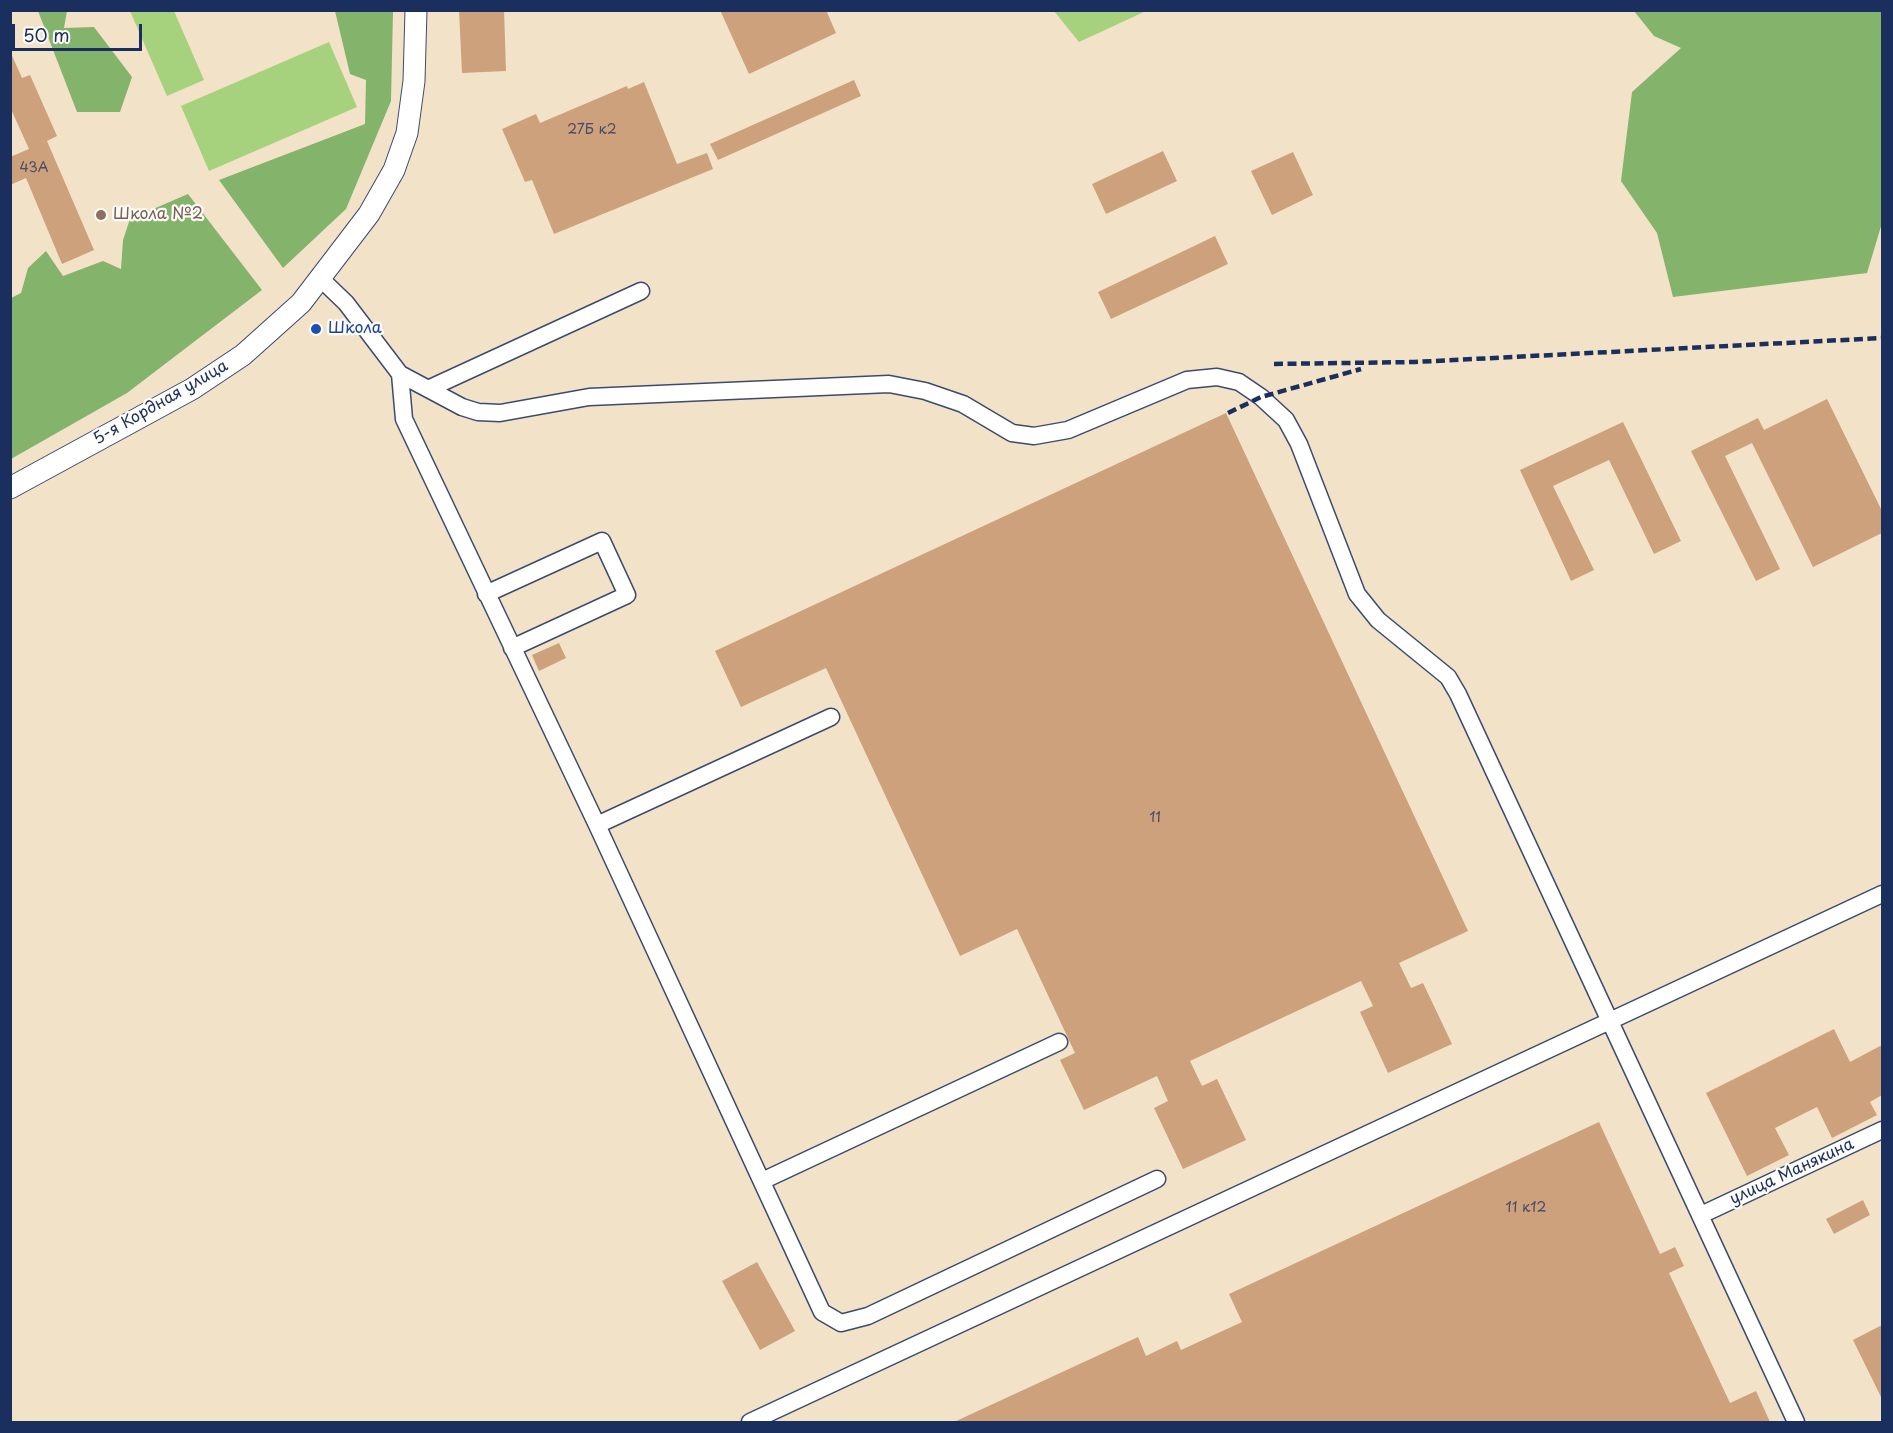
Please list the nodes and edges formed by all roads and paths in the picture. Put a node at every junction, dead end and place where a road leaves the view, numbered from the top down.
1 (416, 10) edge
2 (321, 279) junction
3 (641, 291) dead end
4 (400, 374) junction
5 (428, 389) junction
6 (10, 488) edge
7 (486, 594) junction
8 (512, 648) junction
9 (831, 717) dead end
10 (597, 825) junction
11 (1882, 894) edge
12 (1611, 1021) junction
13 (1059, 1042) dead end
14 (1882, 1130) edge
15 (1157, 1179) dead end
16 (762, 1181) junction
17 (1701, 1215) junction
18 (750, 1422) edge
19 (1796, 1422) edge

1 - 2 main road, 5-я Кордная улица
2 - 4 lane
2 - 6 main road, 5-я Кордная улица
3 - 5 lane
4 - 5 lane
4 - 7 lane
5 - 12 lane
7 - 8 lane
7 - 8 lane
8 - 10 lane
9 - 10 lane
10 - 16 lane
11 - 12 lane
12 - 17 lane
12 - 18 lane
13 - 16 lane
14 - 17 lane, улица Манякина
15 - 16 lane
17 - 19 lane

